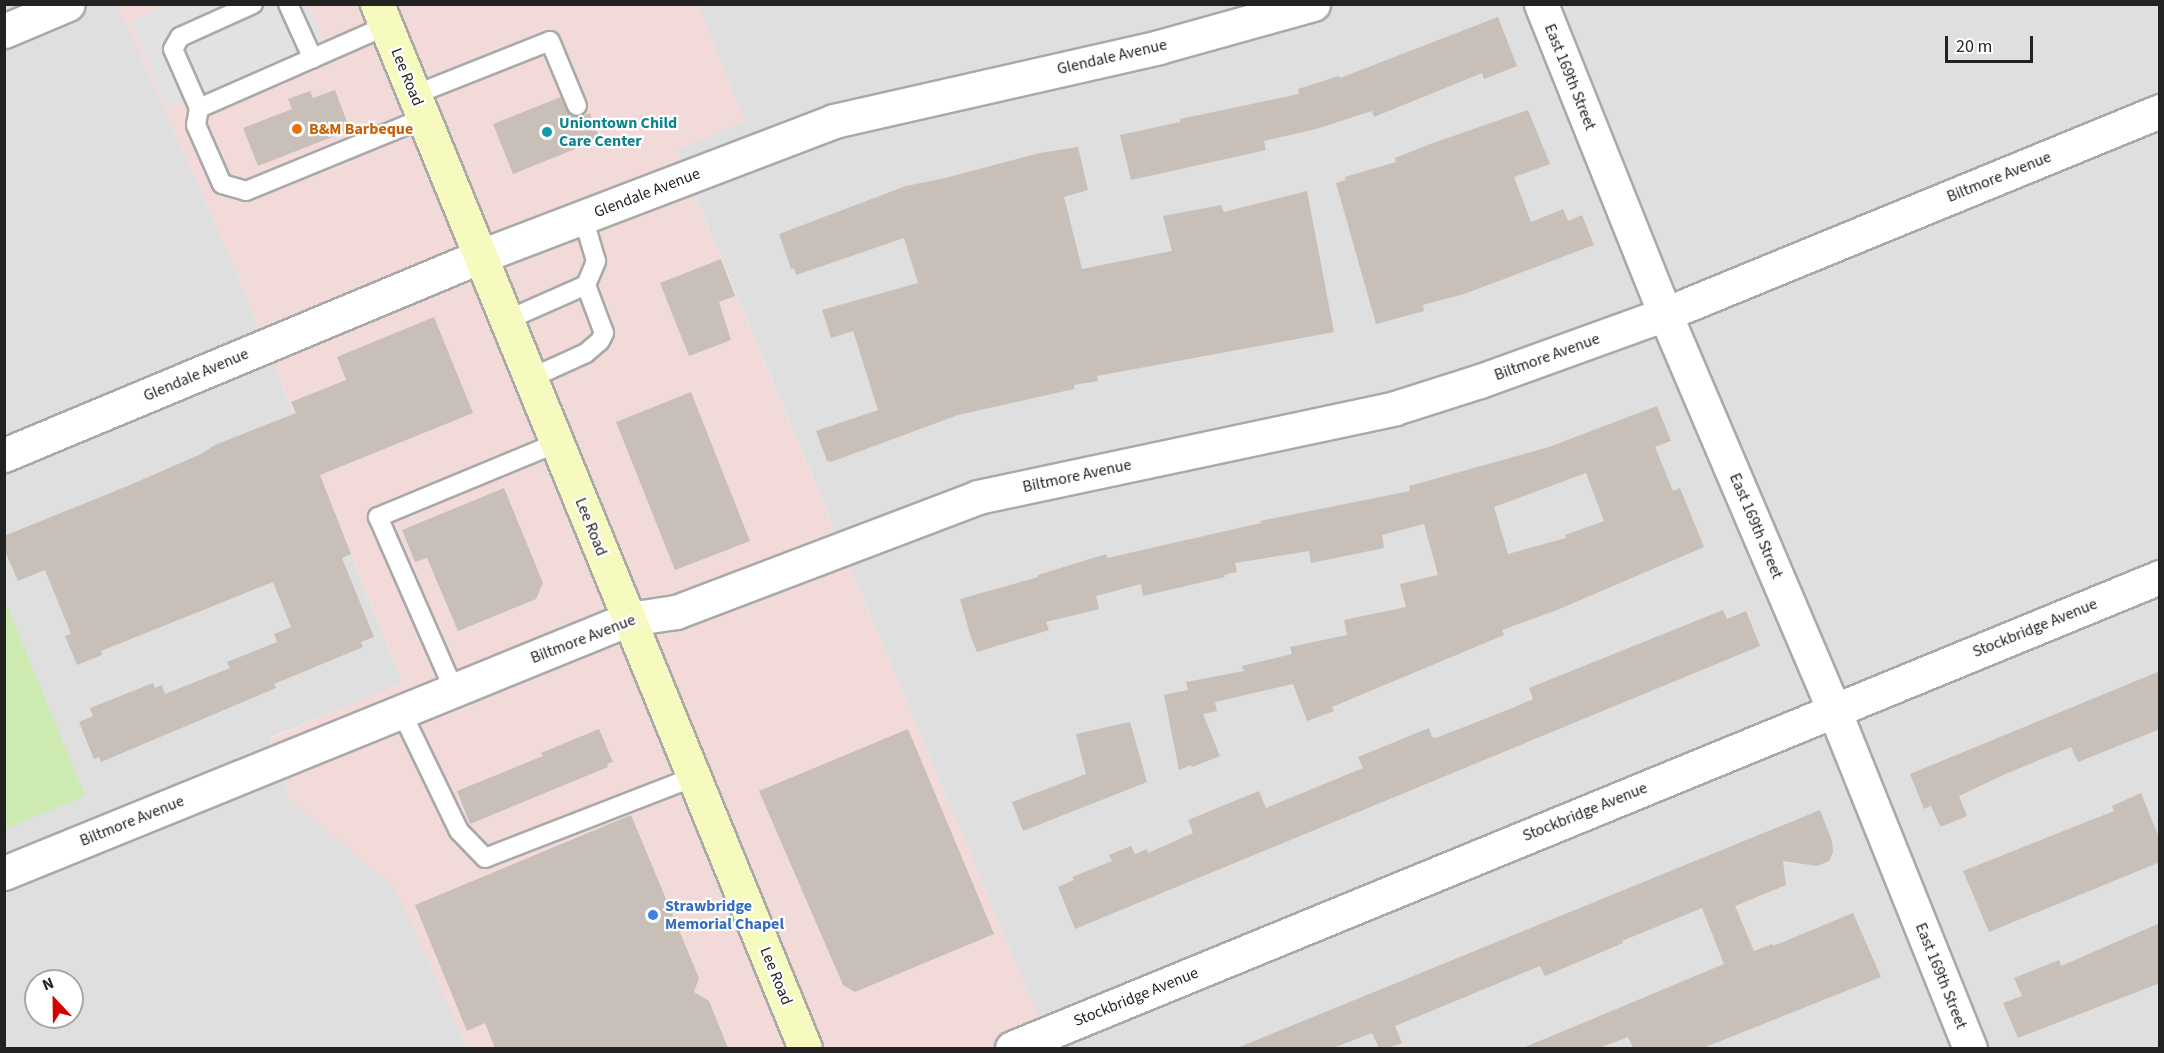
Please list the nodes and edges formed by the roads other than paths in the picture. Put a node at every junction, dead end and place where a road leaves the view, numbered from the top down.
1 (68, 4) edge
2 (253, 4) edge
3 (288, 4) edge
4 (1313, 4) edge
5 (1541, 4) edge
6 (382, 15) edge
7 (4, 31) edge
8 (313, 59) junction
9 (577, 106) dead end
10 (419, 107) junction
11 (199, 108) junction
12 (2160, 111) edge
13 (583, 217) junction
14 (481, 256) junction
15 (586, 285) junction
16 (1665, 314) junction
17 (507, 320) junction
18 (531, 378) junction
19 (557, 443) junction
20 (4, 455) edge
21 (2160, 577) edge
22 (629, 619) junction
23 (454, 690) junction
24 (1834, 710) junction
25 (401, 711) junction
26 (694, 777) junction
27 (4, 873) edge
28 (806, 1048) edge
29 (1012, 1048) edge
30 (1970, 1048) edge

1 - 7 street
2 - 11 lane
3 - 8 lane
4 - 13 street, Glendale Avenue
5 - 16 street, East 169th Street
6 - 8 lane
6 - 10 main road, Lee Road
8 - 11 lane
9 - 10 lane
10 - 11 lane
10 - 14 main road, Lee Road
12 - 16 street, Biltmore Avenue
13 - 14 street, Glendale Avenue
13 - 15 lane
14 - 17 main road, Lee Road
14 - 20 street, Glendale Avenue
15 - 17 lane
15 - 18 lane
16 - 22 street, Biltmore Avenue
16 - 24 street, East 169th Street
17 - 18 main road, Lee Road
18 - 19 main road, Lee Road
19 - 22 main road, Lee Road
19 - 23 lane
21 - 24 street, Stockbridge Avenue
22 - 23 street, Biltmore Avenue
22 - 26 main road, Lee Road
23 - 25 street, Biltmore Avenue
24 - 29 street, Stockbridge Avenue
24 - 30 street, East 169th Street
25 - 26 lane
25 - 27 street, Biltmore Avenue
26 - 28 main road, Lee Road

